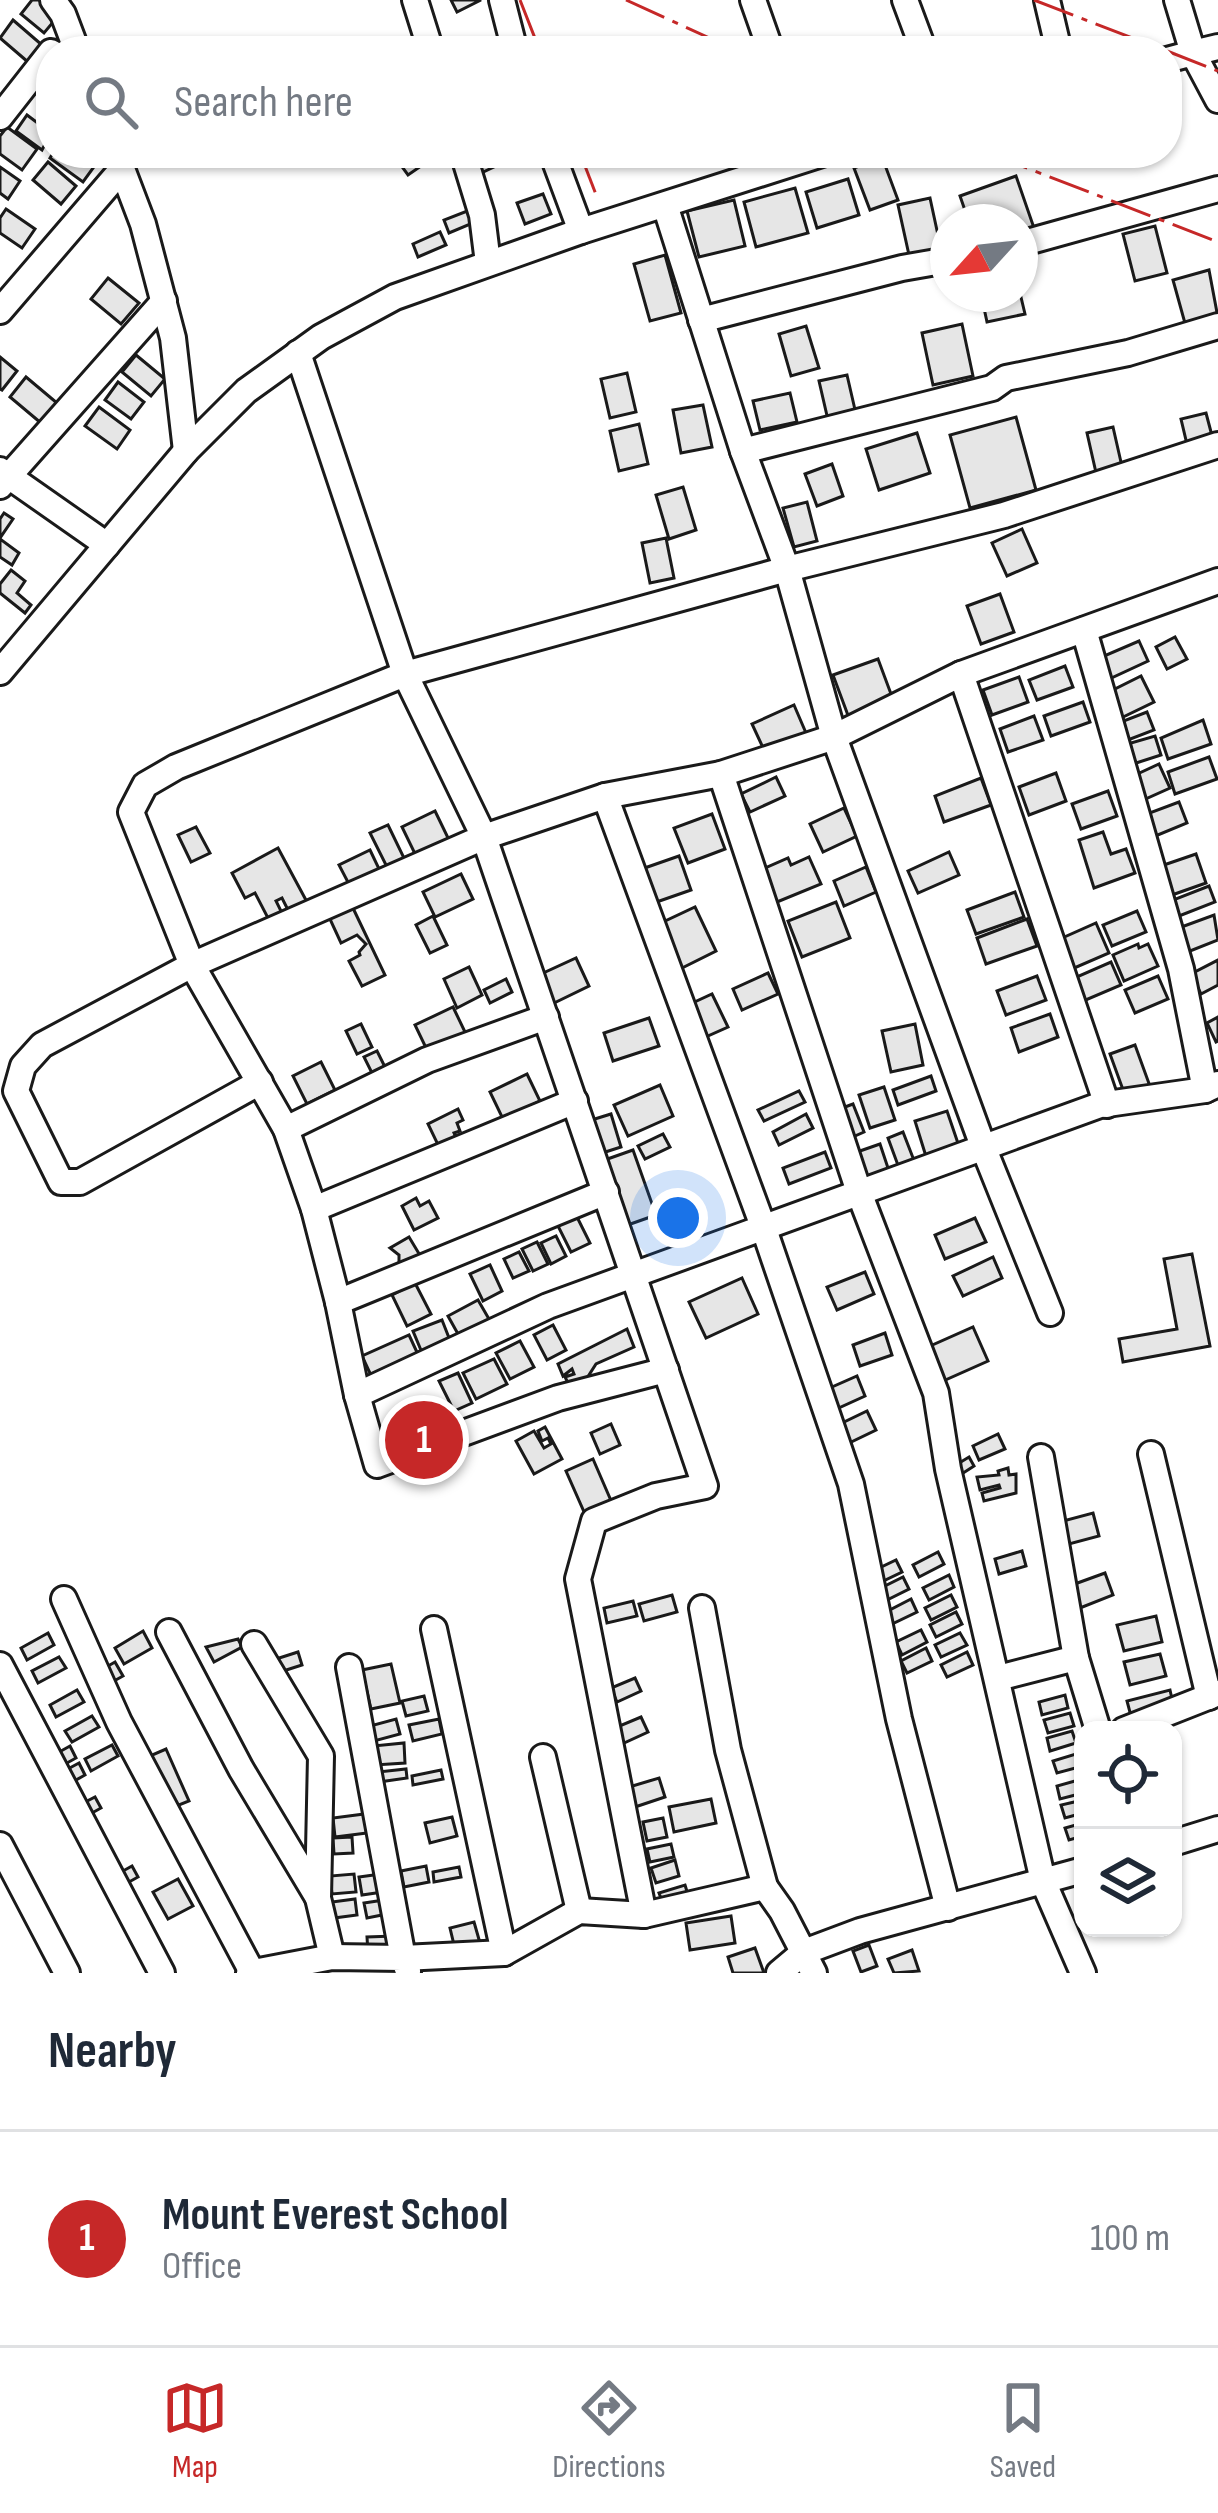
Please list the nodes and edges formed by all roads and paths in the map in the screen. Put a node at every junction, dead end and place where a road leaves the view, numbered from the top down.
1 (53, 0) edge
2 (415, 0) edge
3 (502, 0) edge
4 (753, 0) edge
5 (905, 0) edge
6 (1047, 0) edge
7 (1181, 2) edge
8 (71, 36) edge
9 (426, 36) edge
10 (511, 36) edge
11 (766, 36) edge
12 (918, 36) edge
13 (1055, 36) edge
14 (1206, 50) edge
15 (36, 70) edge
16 (1218, 100) edge
17 (0, 117) edge
18 (113, 168) edge
19 (122, 168) edge
20 (468, 168) edge
21 (558, 168) edge
22 (775, 168) edge
23 (1218, 189) edge
24 (664, 205) junction
25 (581, 231) junction
26 (1038, 239) edge
27 (488, 263) junction
28 (930, 263) edge
29 (164, 301) junction
30 (0, 311) edge
31 (701, 320) junction
32 (1218, 326) edge
33 (298, 353) junction
34 (1218, 445) edge
35 (186, 451) junction
36 (743, 451) junction
37 (2, 480) edge
38 (103, 550) junction
39 (788, 569) junction
40 (1218, 581) edge
41 (1084, 630) junction
42 (0, 672) edge
43 (405, 674) junction
44 (962, 674) junction
45 (834, 736) junction
46 (721, 774) junction
47 (605, 796) junction
48 (484, 837) junction
49 (192, 965) junction
50 (546, 1017) junction
51 (260, 1082) junction
52 (1212, 1087) edge
53 (574, 1101) junction
54 (1108, 1105) junction
55 (286, 1130) junction
56 (984, 1149) junction
57 (606, 1192) junction
58 (860, 1195) junction
59 (314, 1209) junction
60 (764, 1229) junction
61 (635, 1275) junction
62 (338, 1303) junction
63 (1050, 1313) dead end
64 (665, 1370) junction
65 (357, 1395) junction
66 (1150, 1454) dead end
67 (1041, 1457) dead end
68 (64, 1599) dead end
69 (702, 1608) dead end
70 (434, 1628) dead end
71 (170, 1633) dead end
72 (254, 1644) dead end
73 (1076, 1658) junction
74 (0, 1666) edge
75 (349, 1667) dead end
76 (998, 1678) junction
77 (1214, 1695) edge
78 (1095, 1721) edge
79 (1147, 1721) edge
80 (543, 1757) dead end
81 (1218, 1829) edge
82 (1182, 1840) edge
83 (0, 1845) edge
84 (1074, 1872) edge
85 (1043, 1881) junction
86 (765, 1887) junction
87 (318, 1898) junction
88 (948, 1908) junction
89 (579, 1911) junction
90 (644, 1916) junction
91 (504, 1953) junction
92 (332, 1957) junction
93 (809, 1962) edge
94 (406, 1965) edge
95 (67, 1973) edge
96 (162, 1973) edge
97 (250, 1973) edge
98 (779, 1973) edge
99 (1082, 1973) edge

1 - 8 street
2 - 9 street
3 - 10 street
4 - 11 street
5 - 12 street
6 - 13 street
7 - 14 street
14 - 16 street
15 - 17 street
18 - 30 street
19 - 29 street
20 - 27 street
21 - 25 street
22 - 24 street
23 - 26 street
24 - 25 street
24 - 31 street
25 - 27 street
27 - 33 street
28 - 31 street
29 - 35 street
29 - 37 street
31 - 36 street
32 - 36 street
33 - 35 street
33 - 43 street
34 - 39 street
35 - 38 street
36 - 39 street
37 - 38 street
38 - 42 street
39 - 43 street
39 - 45 street
40 - 41 street
41 - 44 street
41 - 52 street
43 - 48 street
43 - 49 street
44 - 45 street
44 - 54 street
45 - 46 street
45 - 56 street
46 - 47 street
46 - 58 street
47 - 48 street
47 - 60 street
48 - 49 street
48 - 50 street
49 - 51 street
49 - 51 street
50 - 53 street
50 - 55 street
51 - 55 street
52 - 54 street
53 - 57 street
53 - 59 street
54 - 56 street
55 - 59 street
56 - 58 street
56 - 63 street
57 - 61 street
57 - 62 street
58 - 60 street
58 - 76 street
59 - 62 street
60 - 61 street
60 - 88 street
61 - 64 street
61 - 65 street
62 - 65 street
64 - 65 street
64 - 90 street
66 - 77 street
67 - 73 street
68 - 97 street
69 - 86 street
70 - 91 street
71 - 87 street
72 - 87 street
73 - 76 street
73 - 78 street
74 - 96 street
75 - 94 street
76 - 85 street
77 - 79 street
80 - 89 street
81 - 82 street
83 - 95 street
84 - 85 street
85 - 88 street
85 - 99 street
86 - 90 street
86 - 93 street
87 - 92 street
88 - 93 street
89 - 90 street
89 - 91 street
91 - 94 street
92 - 94 street
92 - 97 street
93 - 98 street

